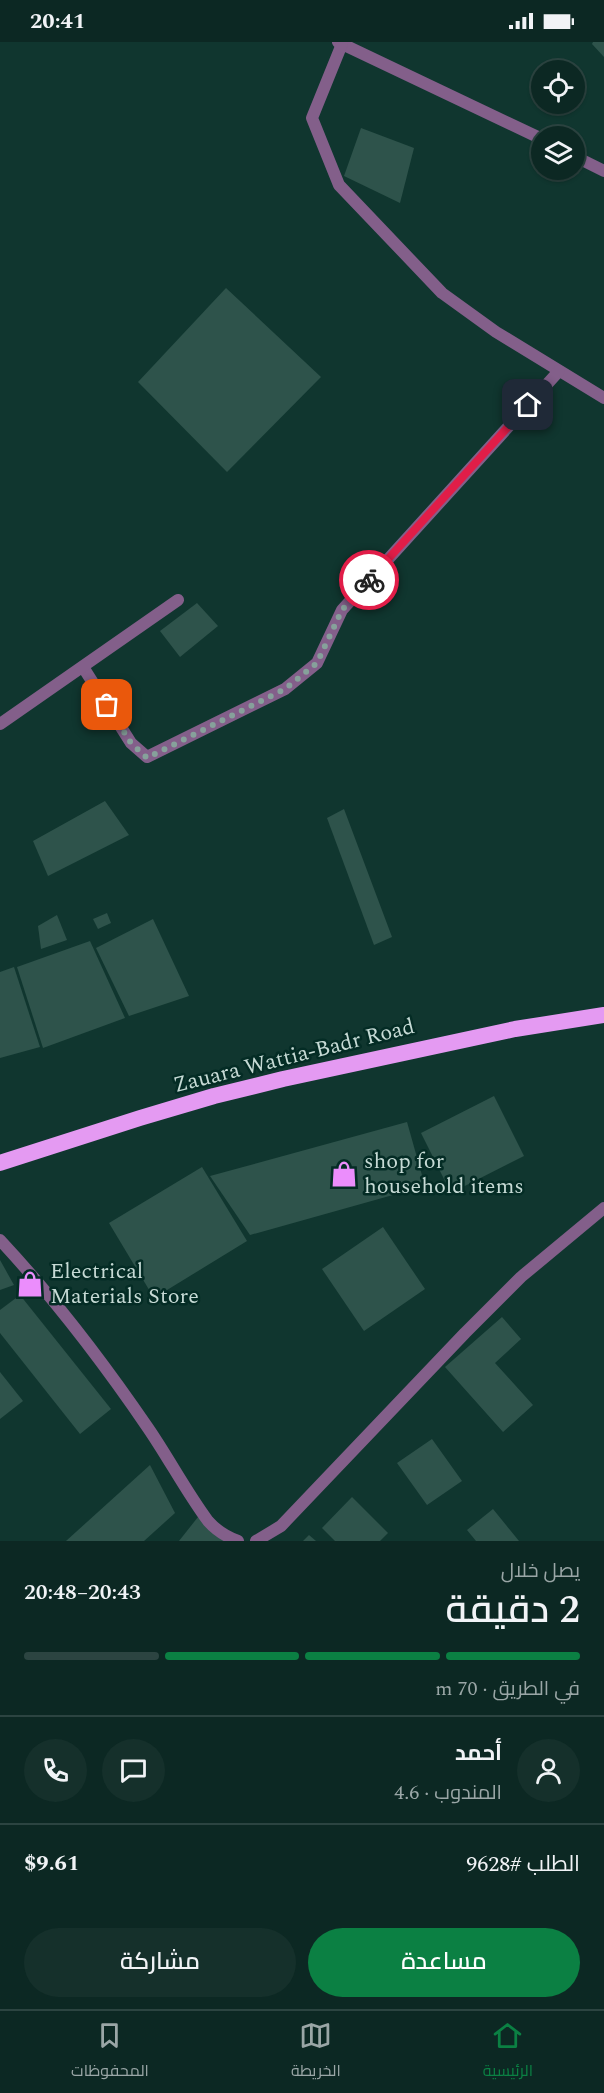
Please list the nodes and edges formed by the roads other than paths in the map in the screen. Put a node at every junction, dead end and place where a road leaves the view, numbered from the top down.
1 (340, 43) edge
2 (531, 134) edge
3 (585, 162) edge
4 (604, 171) edge
5 (559, 371) junction
6 (604, 398) edge
7 (178, 600) dead end
8 (82, 667) junction
9 (0, 724) edge
10 (604, 1015) edge
11 (0, 1163) edge
12 (604, 1208) edge
13 (0, 1240) edge
14 (238, 1541) edge
15 (256, 1541) edge

1 - 2 street
1 - 5 street
3 - 4 street
5 - 6 street
5 - 8 street
7 - 8 street
8 - 9 street
10 - 11 highway, Zauara Wattia-Badr Road
12 - 15 street
13 - 14 street

